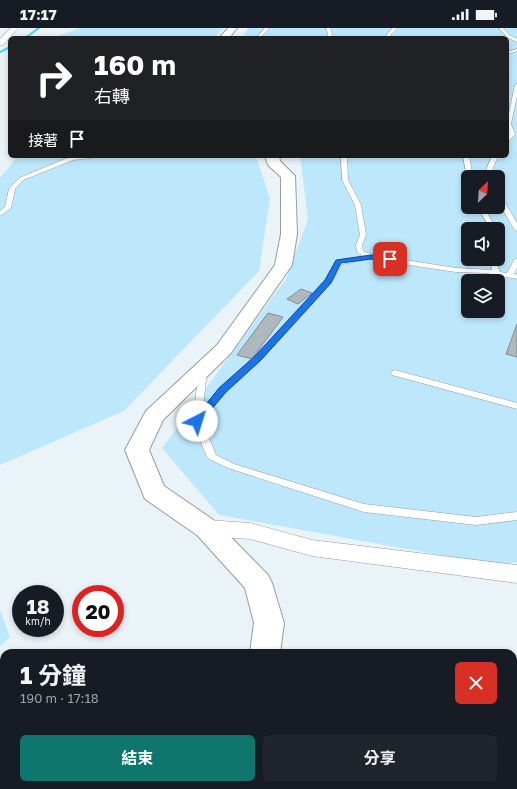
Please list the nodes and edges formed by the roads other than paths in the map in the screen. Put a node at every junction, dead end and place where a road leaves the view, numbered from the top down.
1 (15, 28) edge
2 (233, 28) edge
3 (267, 28) edge
4 (395, 28) edge
5 (501, 28) edge
6 (8, 36) edge
7 (8, 36) edge
8 (226, 36) edge
9 (260, 36) edge
10 (388, 36) edge
11 (508, 36) edge
12 (0, 43) edge
13 (517, 85) edge
14 (509, 124) edge
15 (509, 124) edge
16 (509, 138) edge
17 (72, 158) edge
18 (272, 158) edge
19 (344, 158) edge
20 (466, 158) edge
21 (494, 158) edge
22 (469, 170) edge
23 (489, 170) edge
24 (505, 208) edge
25 (0, 214) edge
26 (517, 229) edge
27 (371, 257) junction
28 (517, 260) edge
29 (494, 266) edge
30 (497, 273) junction
31 (513, 276) edge
32 (203, 369) junction
33 (395, 373) dead end
34 (517, 406) edge
35 (197, 421) junction
36 (517, 516) edge
37 (206, 528) junction
38 (517, 574) edge
39 (266, 649) edge

1 - 6 street
2 - 8 street
3 - 9 lane
4 - 10 lane
5 - 11 lane
7 - 12 street
13 - 15 lane
14 - 16 lane
17 - 25 lane
18 - 32 street
19 - 27 lane
20 - 22 lane
21 - 23 lane
24 - 26 lane
27 - 30 lane
27 - 35 lane
28 - 31 lane
29 - 30 lane
30 - 31 lane
32 - 35 lane
32 - 37 street
33 - 34 lane
35 - 36 lane
37 - 38 street
37 - 39 street

